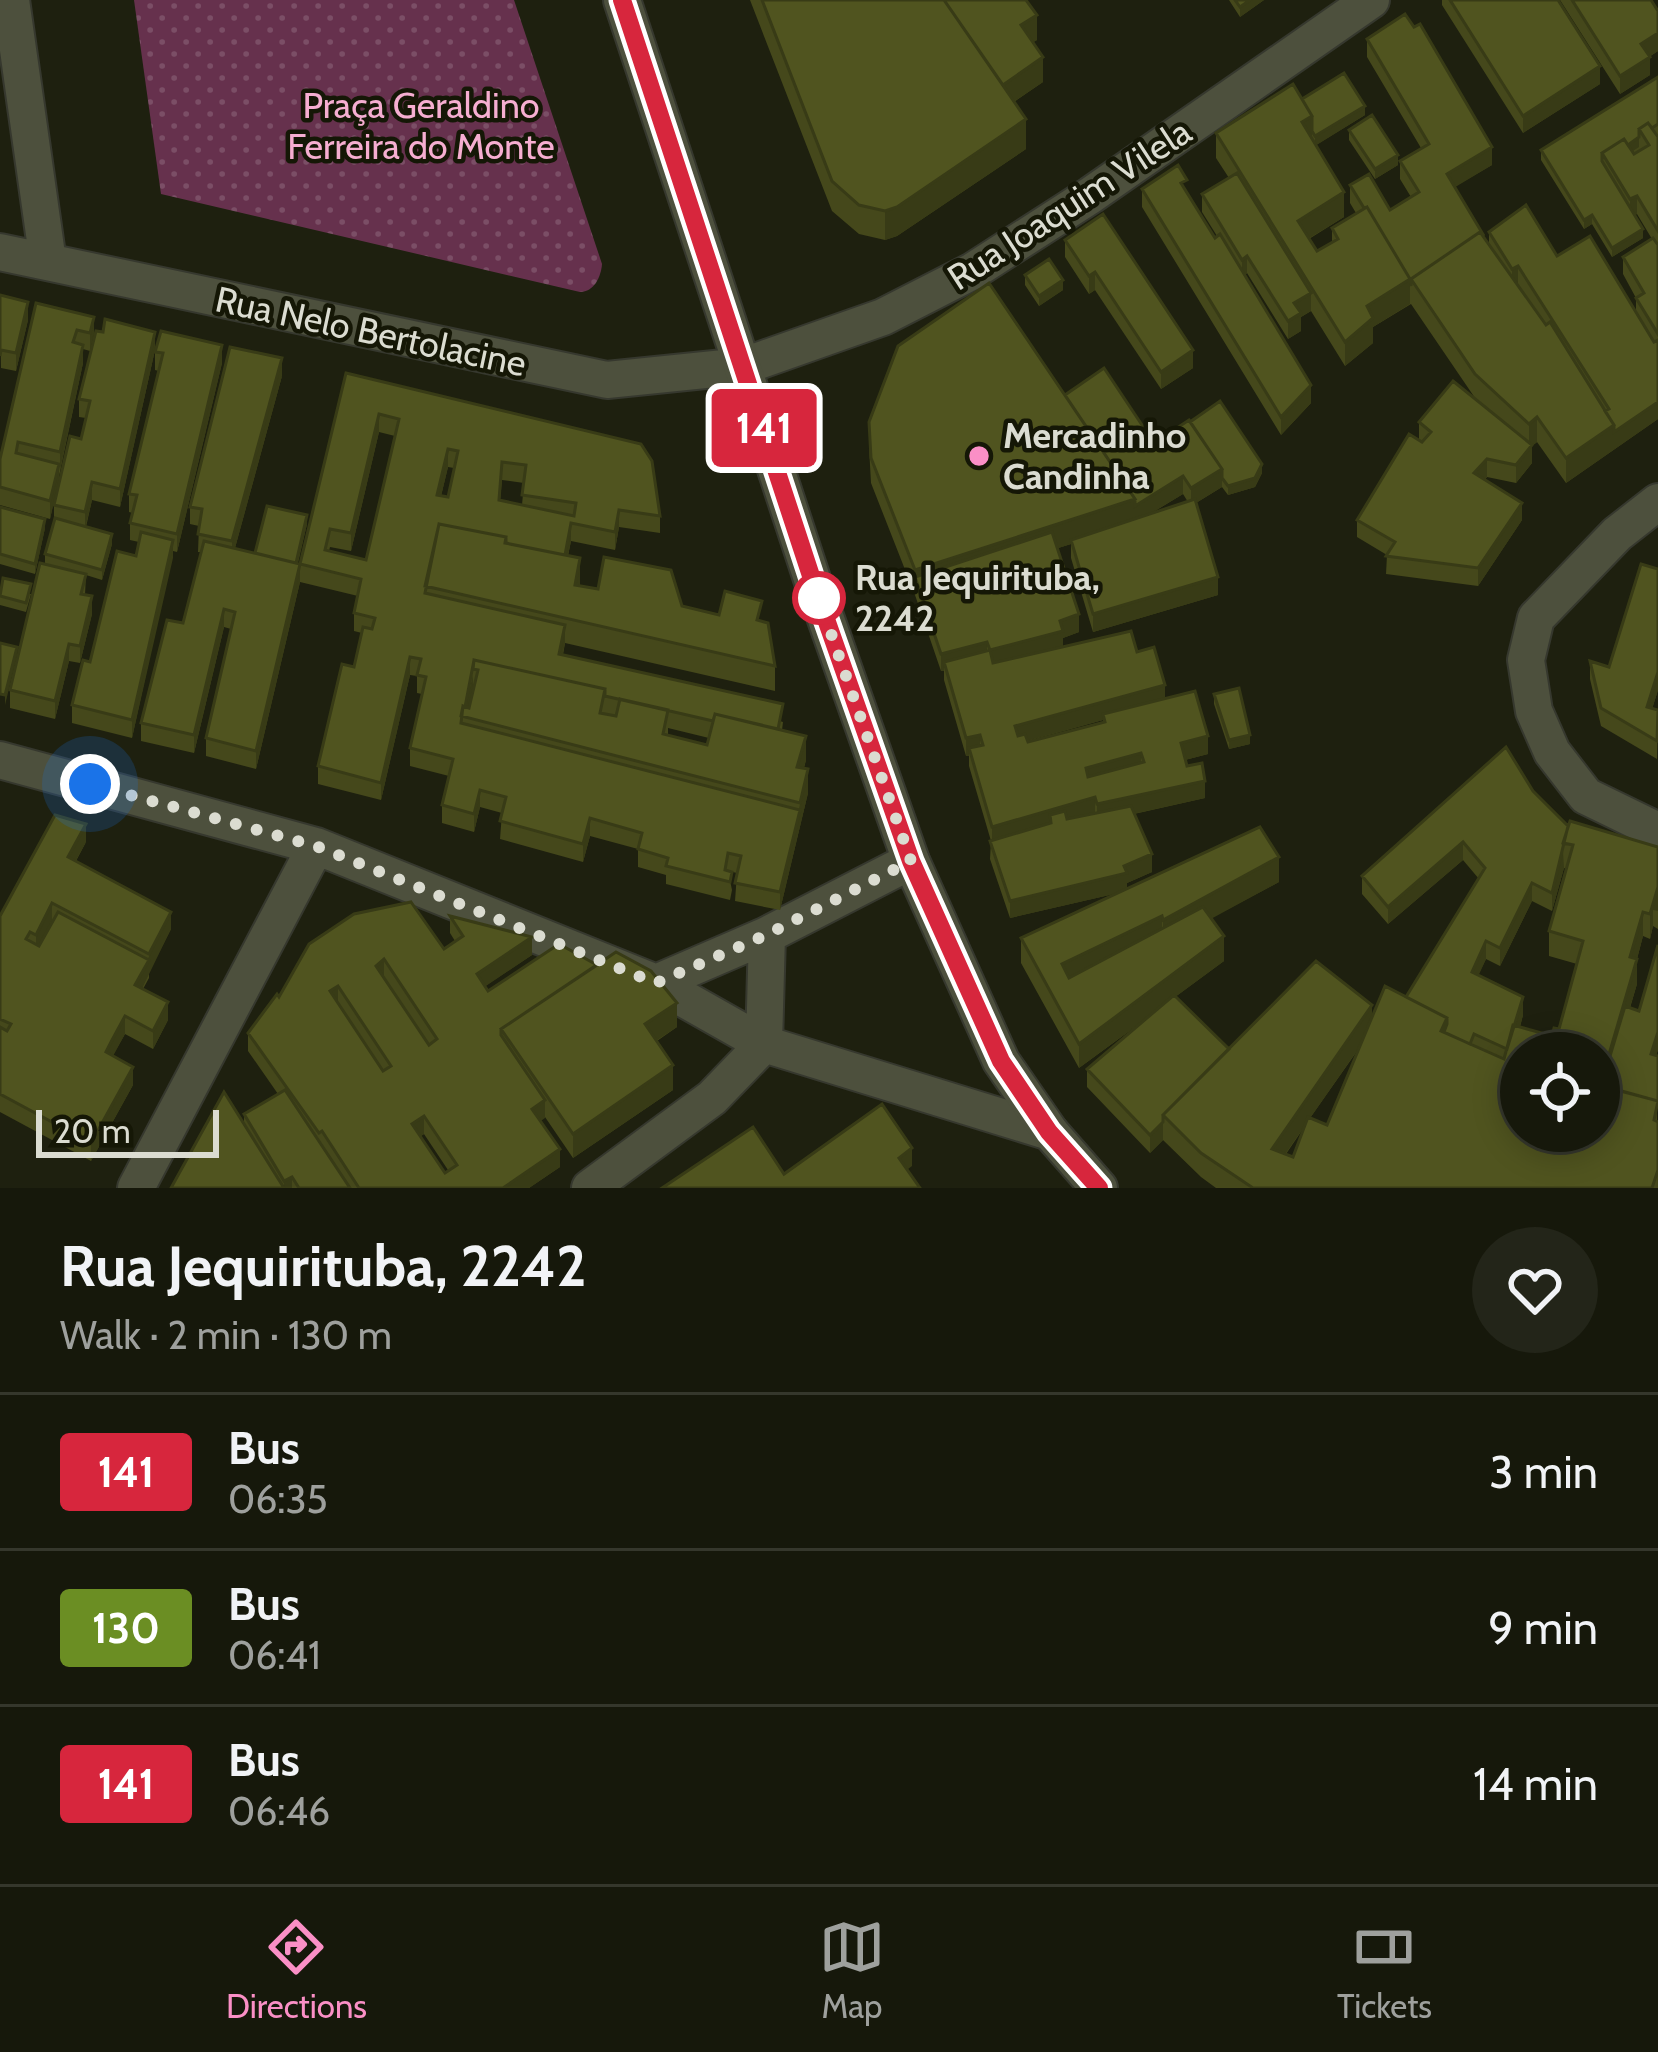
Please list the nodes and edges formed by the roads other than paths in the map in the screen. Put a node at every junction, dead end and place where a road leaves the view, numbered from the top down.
1 (11, 0) edge
2 (622, 0) edge
3 (1371, 0) edge
4 (0, 252) edge
5 (48, 262) junction
6 (744, 366) junction
7 (1658, 502) edge
8 (0, 760) edge
9 (1658, 831) edge
10 (316, 846) junction
11 (911, 861) junction
12 (766, 935) junction
13 (656, 983) junction
14 (764, 1044) junction
15 (1049, 1132) junction
16 (136, 1188) edge
17 (590, 1188) edge
18 (1099, 1188) edge

1 - 5 street
2 - 6 street
3 - 6 street, Rua Joaquim Vilela
4 - 5 street, Rua Nelo Bertolacine
5 - 6 street, Rua Nelo Bertolacine
6 - 11 street
7 - 9 street
8 - 10 street
10 - 13 street
10 - 16 street
11 - 12 street
11 - 15 street
12 - 13 street
12 - 14 street
13 - 14 street
14 - 15 street
14 - 17 street
15 - 18 street

